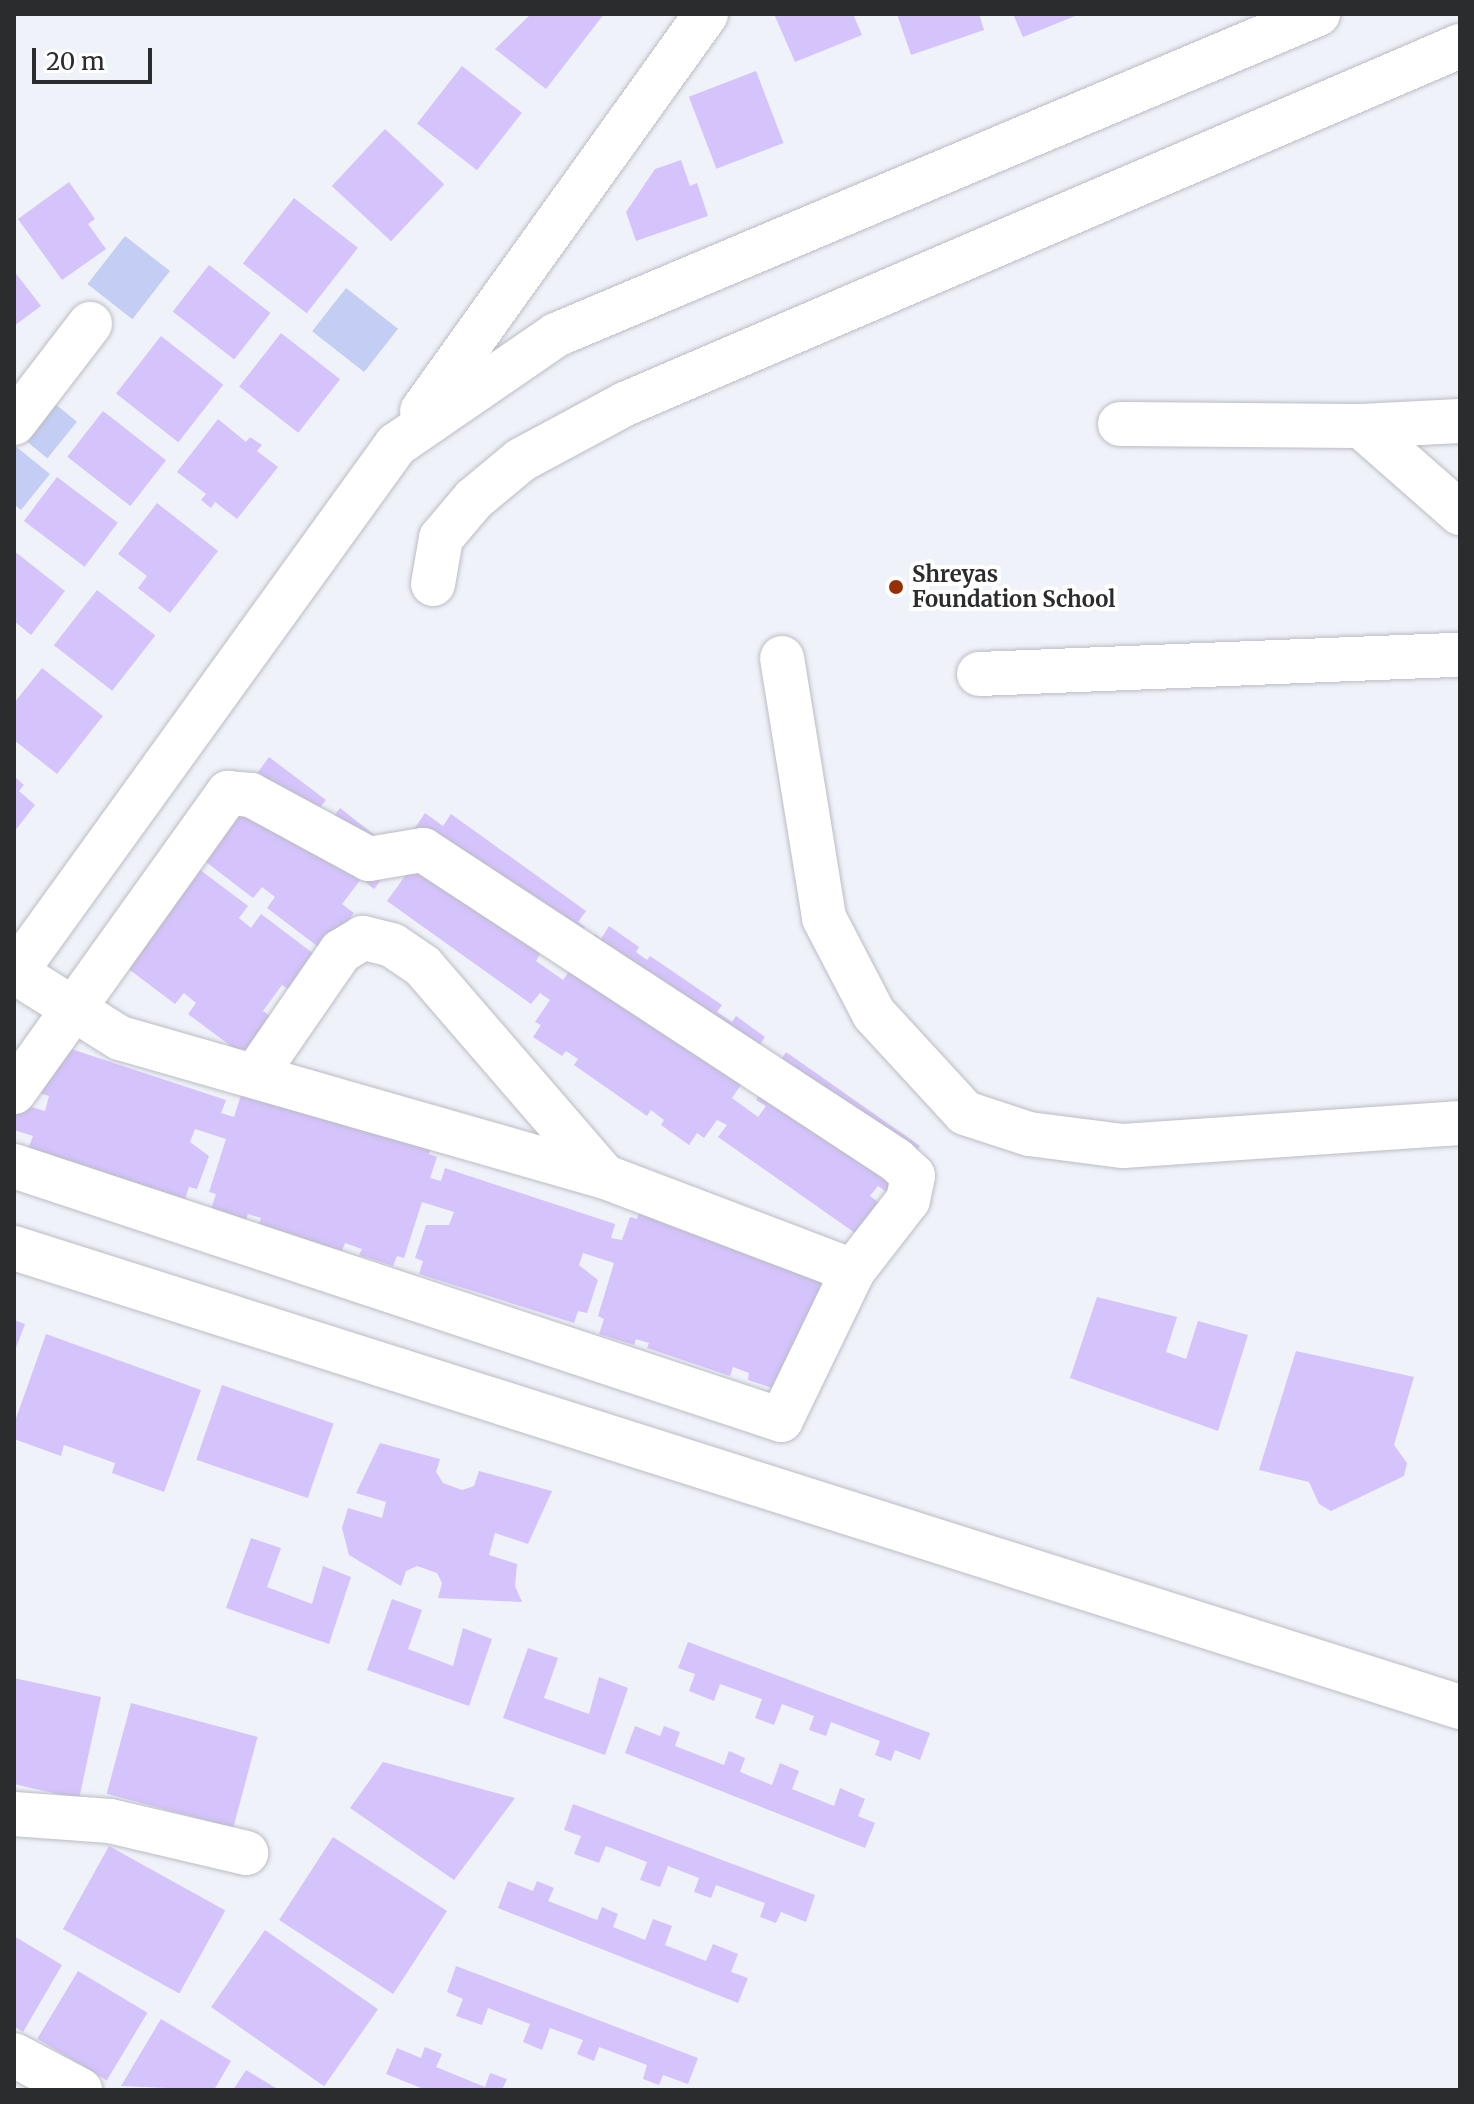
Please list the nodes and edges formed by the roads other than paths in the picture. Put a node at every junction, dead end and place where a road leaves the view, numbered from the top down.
1 (706, 14) edge
2 (1318, 14) edge
3 (1460, 46) edge
4 (501, 307) junction
5 (90, 324) dead end
6 (533, 348) junction
7 (1460, 421) edge
8 (14, 423) edge
9 (1120, 424) dead end
10 (1361, 426) junction
11 (396, 445) junction
12 (1460, 513) edge
13 (433, 584) dead end
14 (1460, 655) edge
15 (782, 658) dead end
16 (979, 674) dead end
17 (28, 927) edge
18 (14, 973) edge
19 (70, 1008) junction
20 (256, 1074) junction
21 (14, 1092) edge
22 (1460, 1123) edge
23 (14, 1166) edge
24 (605, 1177) junction
25 (14, 1248) edge
26 (853, 1271) junction
27 (781, 1420) junction
28 (759, 1485) junction
29 (1460, 1707) edge
30 (14, 1814) edge
31 (246, 1853) dead end
32 (14, 2055) edge
33 (80, 2090) edge

1 - 4 street
2 - 6 street
3 - 13 street
4 - 6 street
4 - 11 street
5 - 8 street
6 - 11 street
7 - 10 street
9 - 10 street
10 - 12 street
11 - 17 street
14 - 16 street
15 - 22 street
17 - 18 street
18 - 19 street
19 - 20 street
19 - 21 street
19 - 26 street
20 - 24 street
20 - 24 street
23 - 27 street
24 - 26 street
25 - 28 street
26 - 27 street
27 - 28 street
28 - 29 street
30 - 31 street
32 - 33 street

